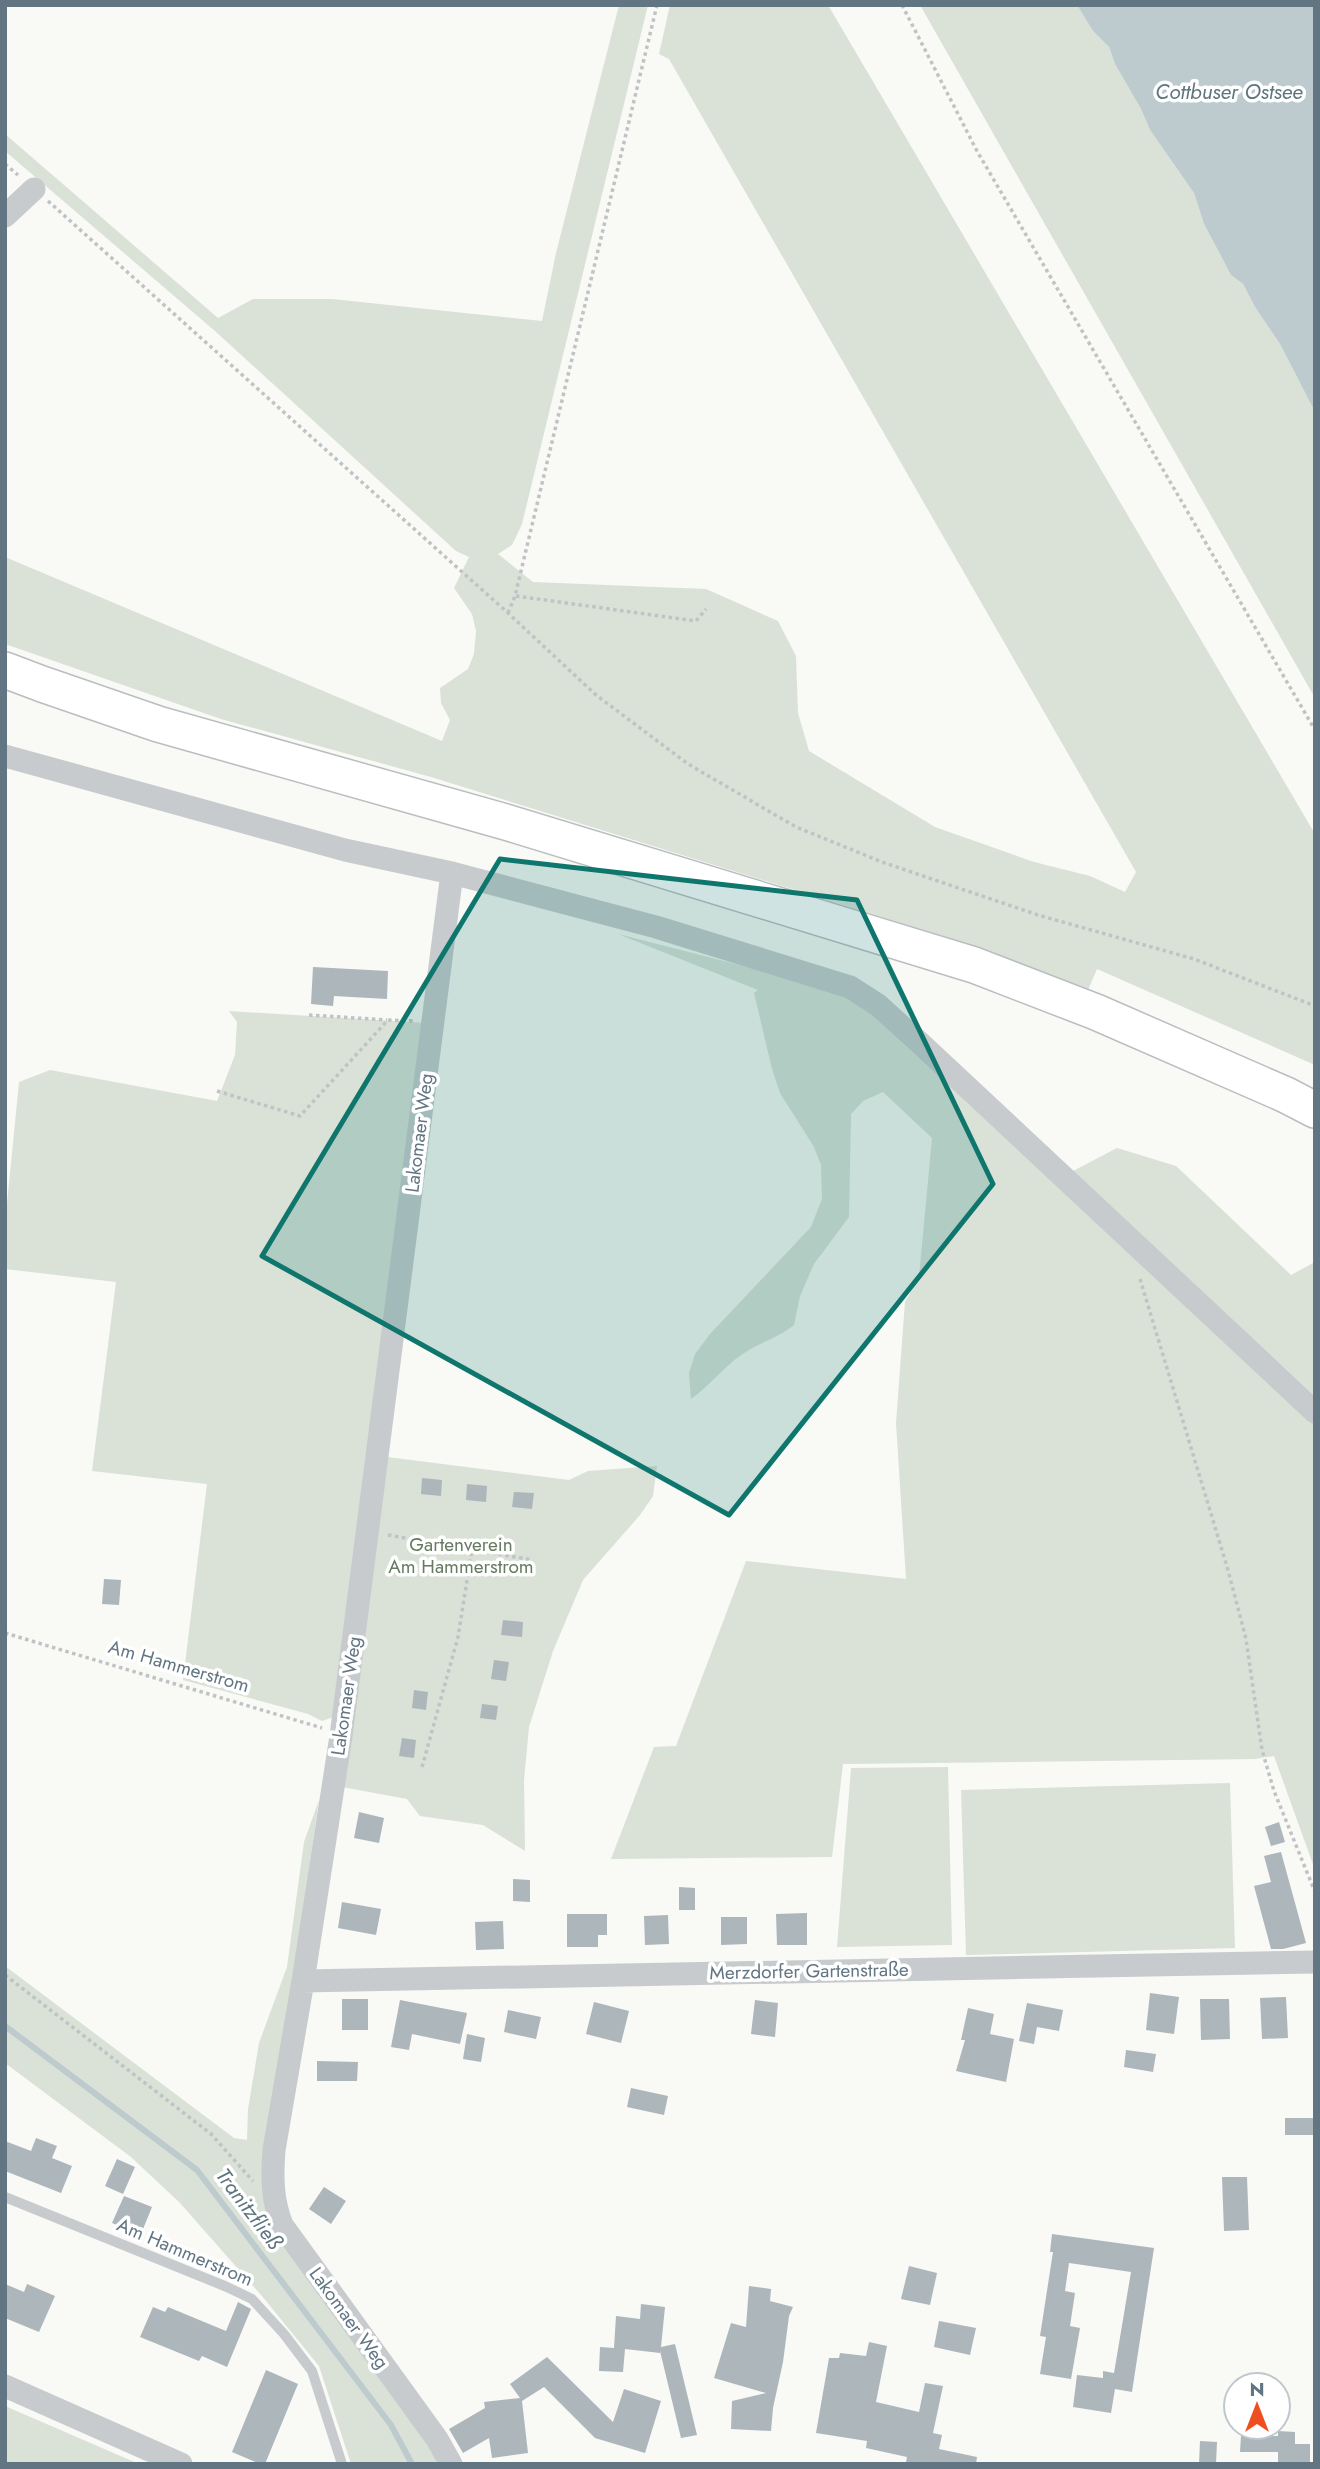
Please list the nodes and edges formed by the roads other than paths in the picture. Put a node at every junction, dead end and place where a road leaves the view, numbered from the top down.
1 (34, 189) road end
2 (5, 216) edge
3 (5, 670) edge
4 (5, 756) edge
5 (452, 873) junction
6 (1315, 1110) edge
7 (1315, 1412) edge
8 (1315, 1962) edge
9 (303, 1981) junction
10 (5, 2197) edge
11 (5, 2386) edge
12 (181, 2464) edge
13 (342, 2464) edge
14 (451, 2464) edge

1 - 2 street
3 - 6 main road
4 - 5 street
5 - 7 street
5 - 9 street, Lakomaer Weg
8 - 9 street, Merzdorfer Gartenstraße
9 - 14 street, Lakomaer Weg
10 - 13 lane, Am Hammerstrom
11 - 12 street

